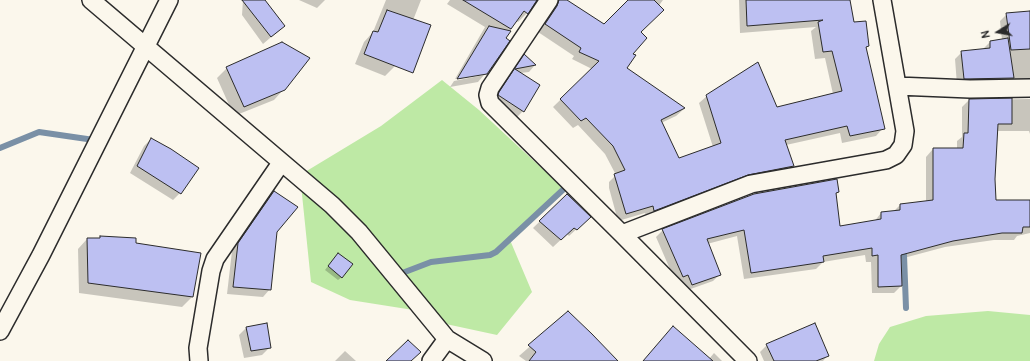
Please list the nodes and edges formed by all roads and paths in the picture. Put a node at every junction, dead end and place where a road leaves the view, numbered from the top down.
1 (91, 0) edge
2 (169, 0) edge
3 (549, 0) edge
4 (882, 0) edge
5 (145, 47) junction
6 (897, 86) junction
7 (1030, 88) edge
8 (281, 163) junction
9 (622, 234) junction
10 (0, 331) edge
11 (447, 339) junction
12 (199, 361) edge
13 (431, 361) edge
14 (483, 361) edge
15 (748, 361) edge

1 - 5 street
2 - 5 street
3 - 9 street
4 - 6 street
5 - 8 street
5 - 10 street
6 - 7 street
6 - 9 street
8 - 11 street
8 - 12 street
9 - 15 street
11 - 13 street
11 - 14 street

